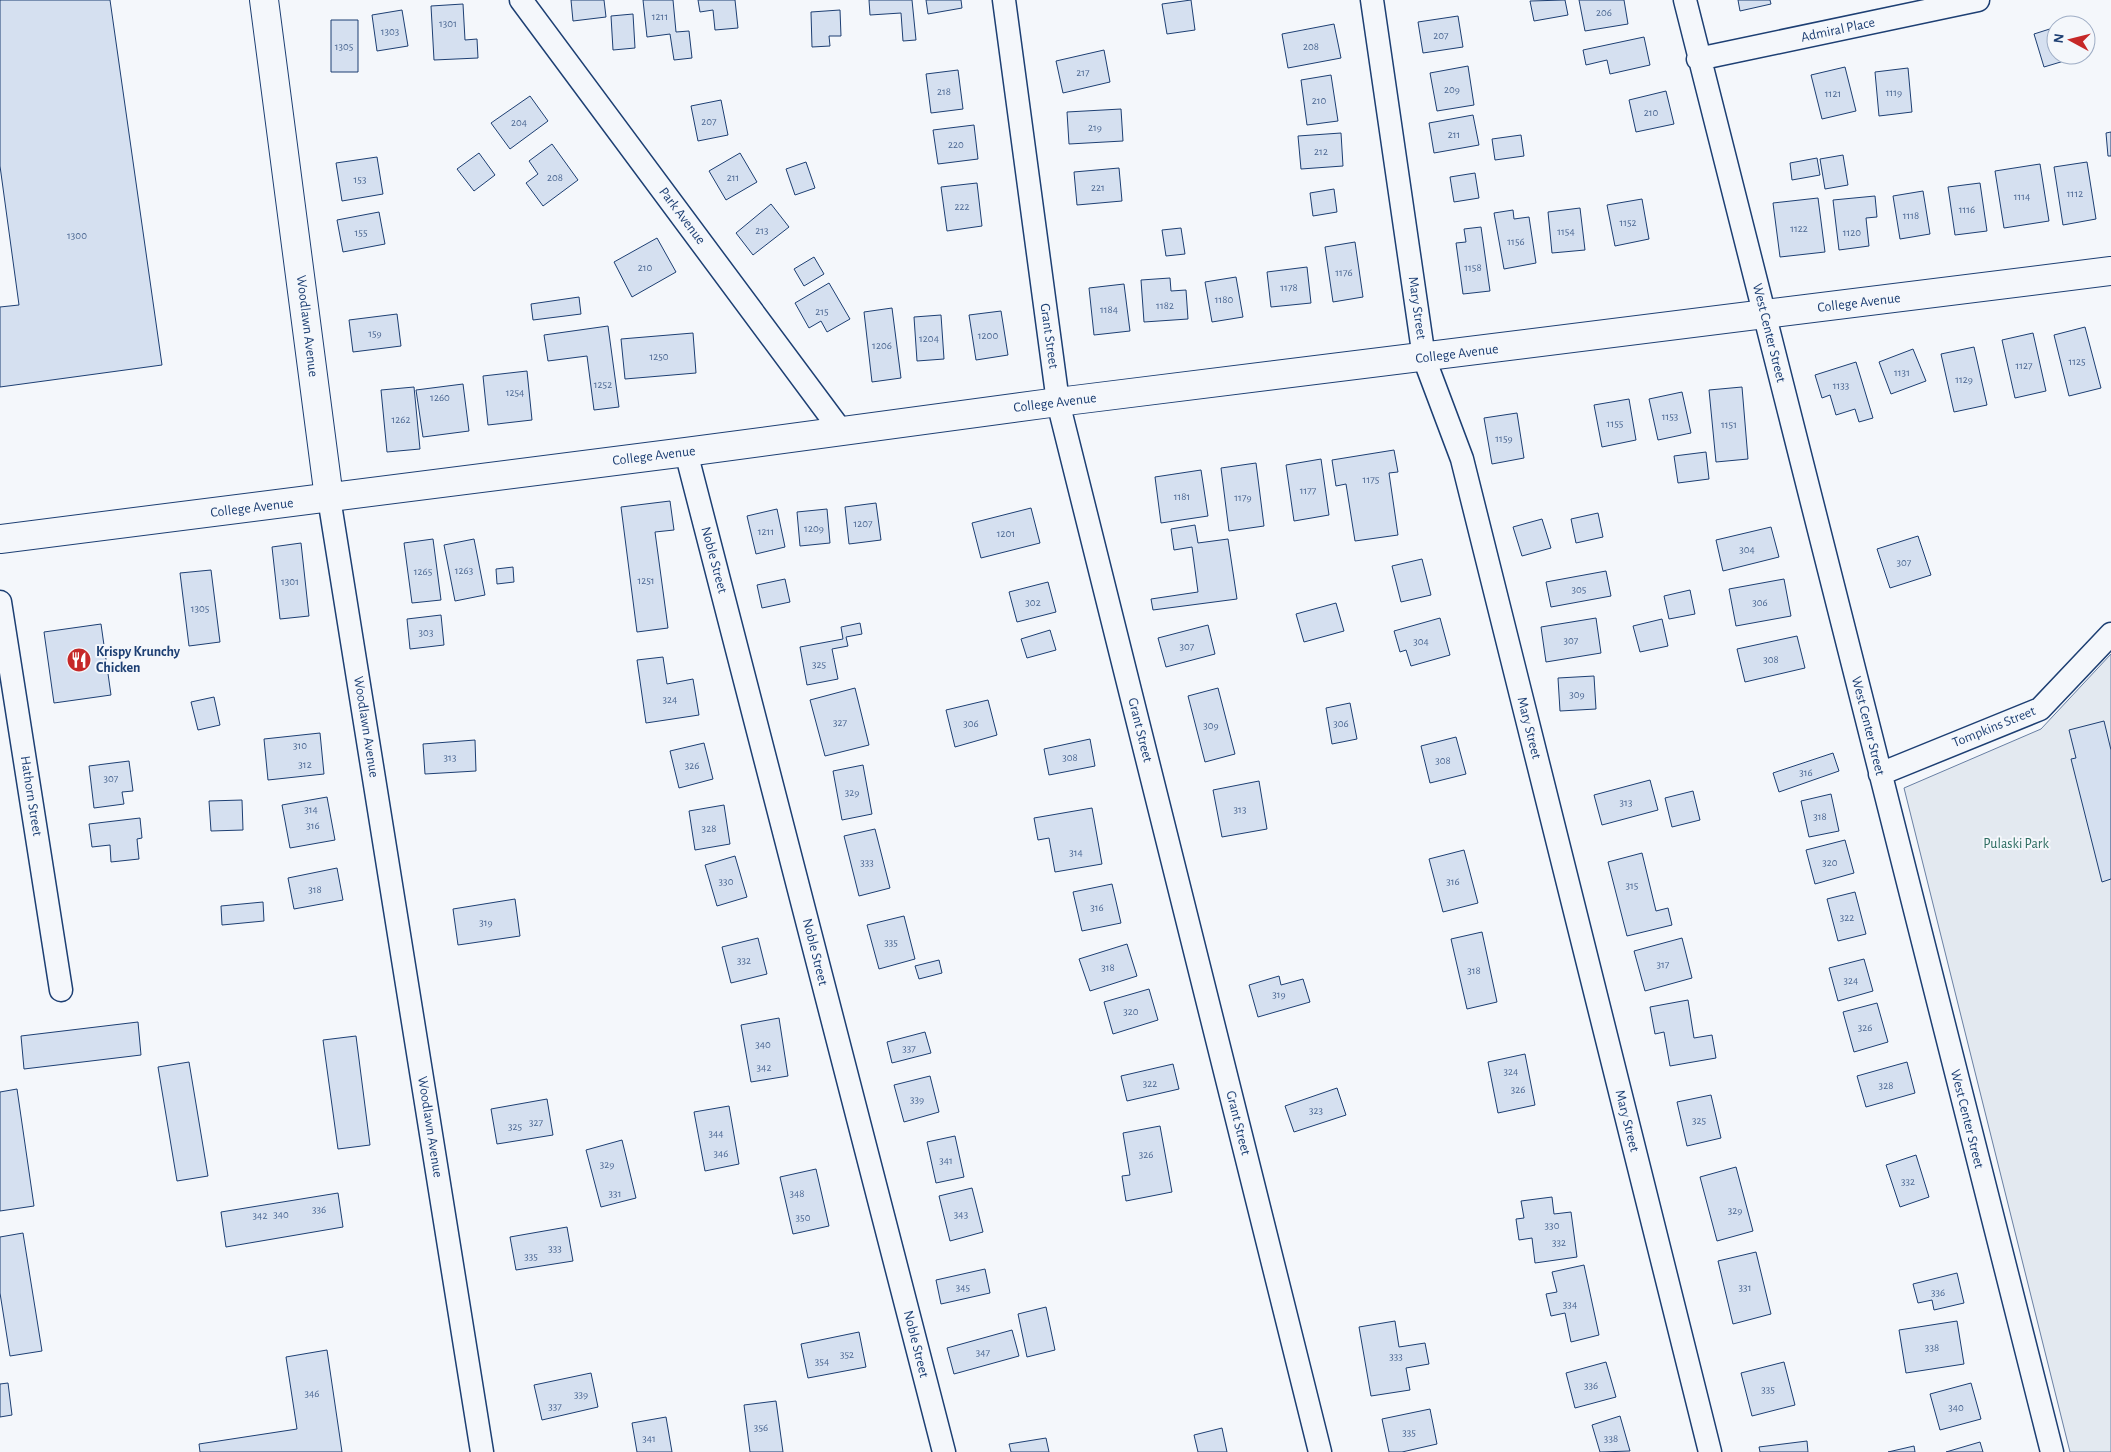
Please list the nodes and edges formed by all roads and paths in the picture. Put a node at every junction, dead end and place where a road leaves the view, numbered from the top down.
1 (264, 0) edge
2 (521, 0) edge
3 (1004, 0) edge
4 (1372, 0) edge
5 (1685, 0) edge
6 (1978, 0) edge
7 (1698, 59) junction
8 (2111, 271) edge
9 (1764, 316) junction
10 (1424, 358) junction
11 (1058, 402) junction
12 (842, 432) junction
13 (686, 452) junction
14 (330, 498) junction
15 (0, 539) edge
16 (0, 602) edge
17 (2111, 634) edge
18 (1880, 774) junction
19 (61, 990) dead end
20 (482, 1452) edge
21 (944, 1452) edge
22 (1320, 1452) edge
23 (1710, 1452) edge
24 (2052, 1452) edge

1 - 14 main road, Woodlawn Avenue
2 - 12 street, Park Avenue
3 - 11 street, Grant Street
4 - 10 street, Mary Street
5 - 7 street, West Center Street
6 - 7 street, Admiral Place
7 - 9 street, West Center Street
8 - 9 main road, College Avenue
9 - 10 main road, College Avenue
9 - 18 street, West Center Street
10 - 11 main road, College Avenue
10 - 23 street, Mary Street
11 - 12 main road, College Avenue
11 - 22 street, Grant Street
12 - 13 main road, College Avenue
13 - 14 main road, College Avenue
13 - 21 street, Noble Street
14 - 15 main road, College Avenue
14 - 20 street, Woodlawn Avenue
16 - 19 street, Hathorn Street
17 - 18 street, Tompkins Street
18 - 24 street, West Center Street

